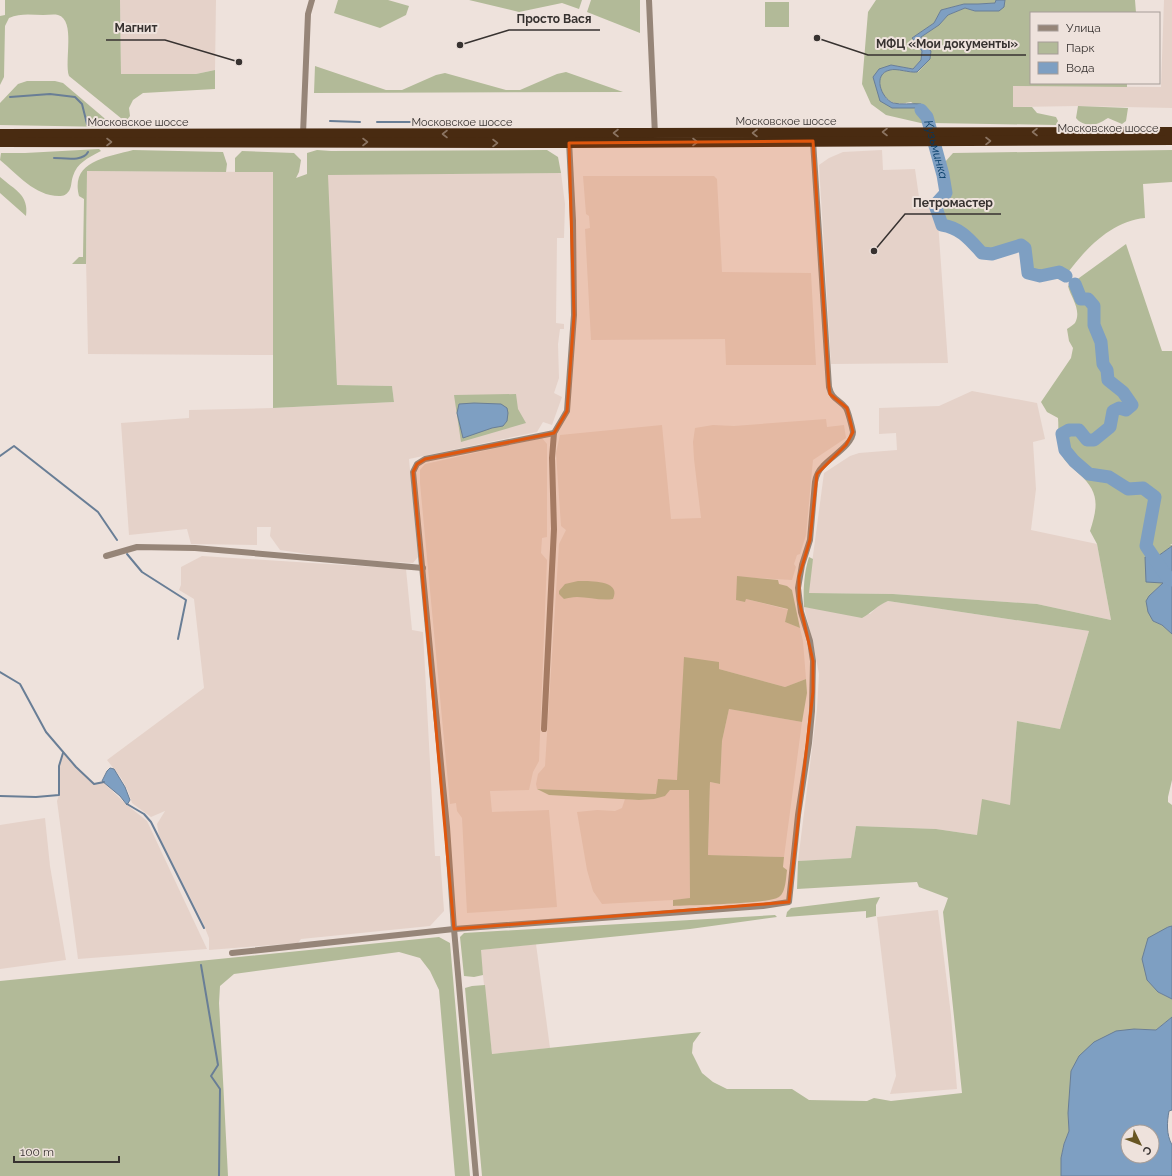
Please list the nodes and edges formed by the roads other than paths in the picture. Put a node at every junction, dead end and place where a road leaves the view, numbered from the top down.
1 (312, 0) edge
2 (649, 0) edge
3 (1172, 132) edge
4 (0, 134) edge
5 (303, 134) junction
6 (924, 137) junction
7 (949, 137) junction
8 (568, 138) junction
9 (656, 138) junction
10 (1172, 140) edge
11 (813, 141) junction
12 (0, 142) edge
13 (554, 433) junction
14 (106, 556) dead end
15 (423, 568) junction
16 (544, 729) dead end
17 (454, 929) junction
18 (232, 953) dead end
19 (476, 1176) edge

1 - 5 street
2 - 9 street
3 -> 7 highway, Московское шоссе
4 - 5 highway, Московское шоссе
8 -> 5 highway, Московское шоссе
6 - 7 highway
6 -> 9 highway, Московское шоссе
6 - 11 highway, Московское шоссе
7 -> 10 highway, Московское шоссе
8 - 9 highway, Московское шоссе
12 -> 8 highway, Московское шоссе
8 - 13 street
9 -> 11 highway, Московское шоссе
11 - 17 street
13 - 15 street
13 - 16 street
14 - 15 street
15 - 17 street
17 - 18 street
17 - 19 street

